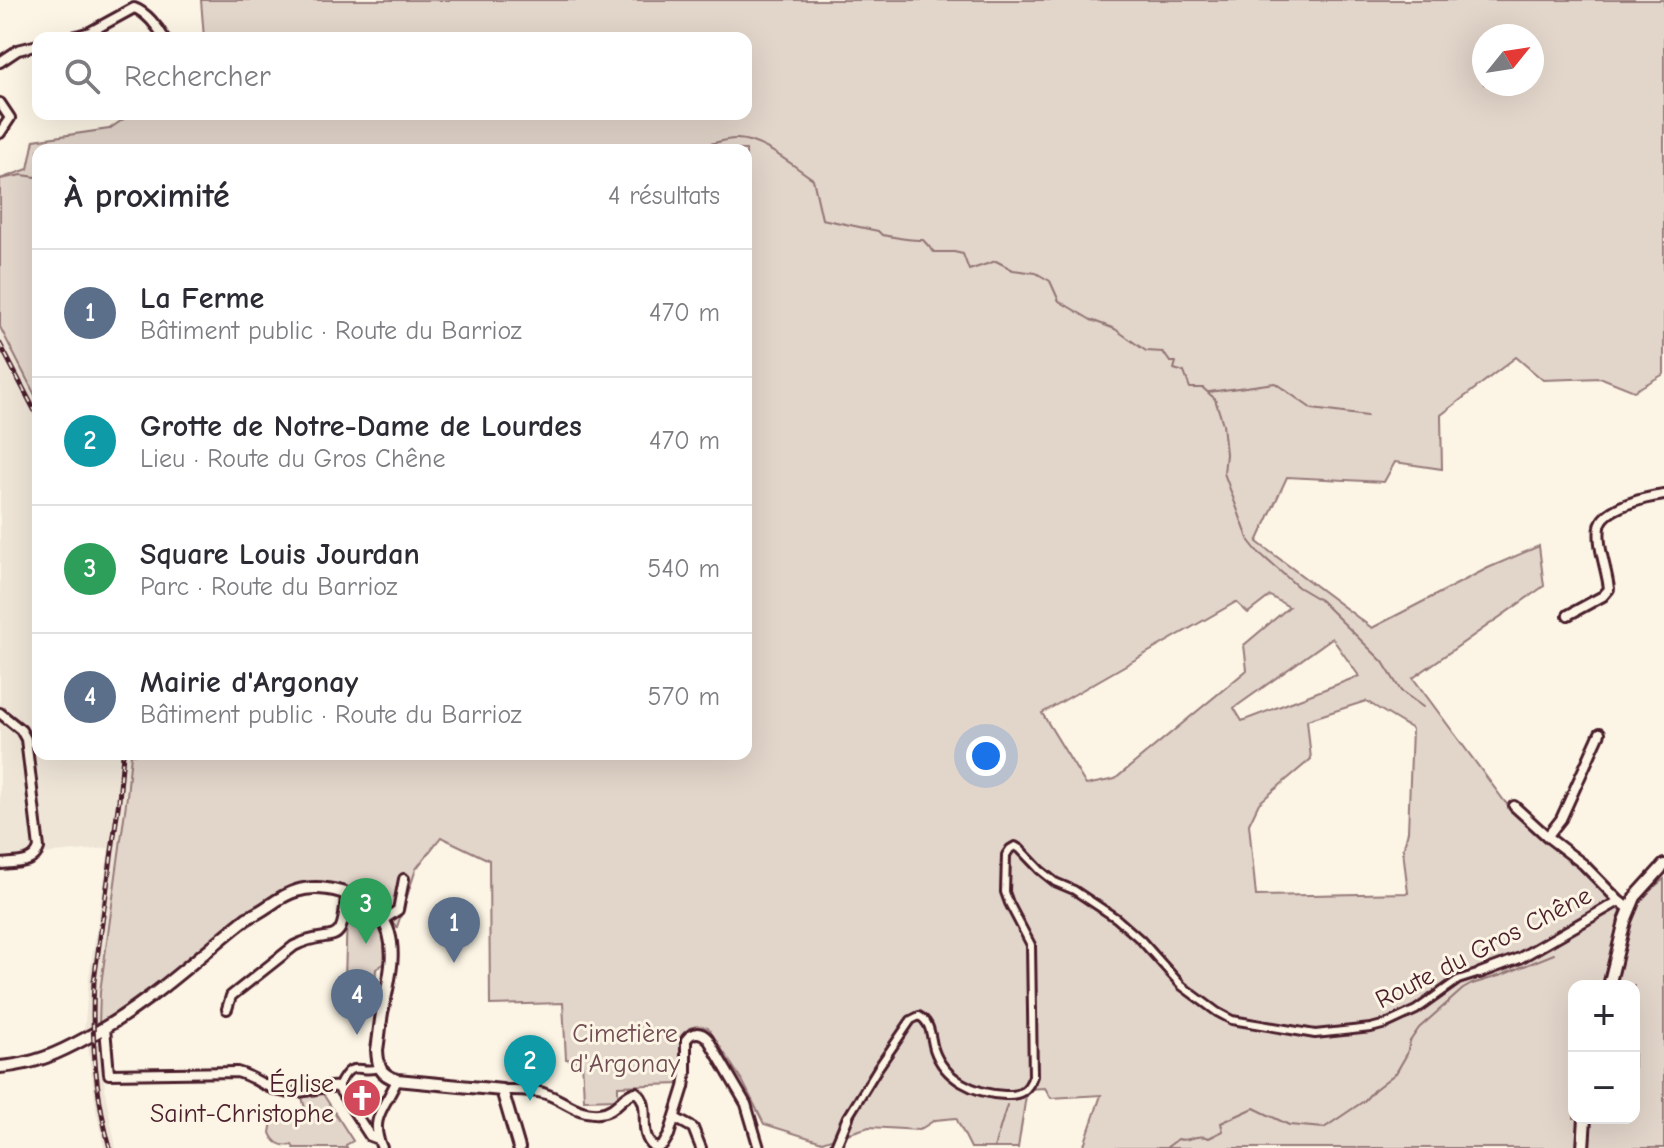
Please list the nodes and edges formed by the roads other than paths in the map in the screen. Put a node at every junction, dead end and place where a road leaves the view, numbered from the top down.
1 (90, 32) edge
2 (160, 32) edge
3 (32, 46) edge
4 (0, 62) edge
5 (0, 103) edge
6 (0, 133) edge
7 (1664, 495) edge
8 (1568, 615) dead end
9 (0, 713) edge
10 (1600, 733) dead end
11 (1514, 806) dead end
12 (1549, 838) junction
13 (0, 864) edge
14 (1664, 865) edge
15 (404, 879) dead end
16 (346, 893) junction
17 (1619, 901) junction
18 (1630, 909) junction
19 (383, 920) junction
20 (1480, 973) joint
21 (1610, 980) edge
22 (227, 1009) dead end
23 (105, 1028) junction
24 (379, 1065) junction
25 (0, 1067) edge
26 (397, 1080) junction
27 (338, 1087) junction
28 (502, 1090) junction
29 (848, 1117) joint
30 (675, 1118) junction
31 (1585, 1124) edge
32 (380, 1143) edge
33 (519, 1148) edge
34 (656, 1148) edge
35 (701, 1148) edge
36 (759, 1148) edge
37 (835, 1148) edge
38 (1583, 1148) edge

1 - 2 street
3 - 4 street
5 - 6 street
7 - 8 street
9 - 13 street
10 - 12 street
11 - 12 street
12 - 17 street
14 - 18 street, Route du Gros Chêne
15 - 19 street
16 - 19 street
16 - 22 street
16 - 23 street
17 - 18 street, Route du Gros Chêne
17 - 20 street, Route du Gros Chêne
18 - 21 street
19 - 24 street
20 - 29 street, Route du Gros Chêne
23 - 25 street
23 - 27 street
24 - 26 street
24 - 27 street
26 - 28 street
26 - 32 street
27 - 32 street
28 - 33 street
28 - 34 street
29 - 37 street, Route du Gros Chêne
30 - 34 street
30 - 35 street
30 - 36 street
31 - 38 street

